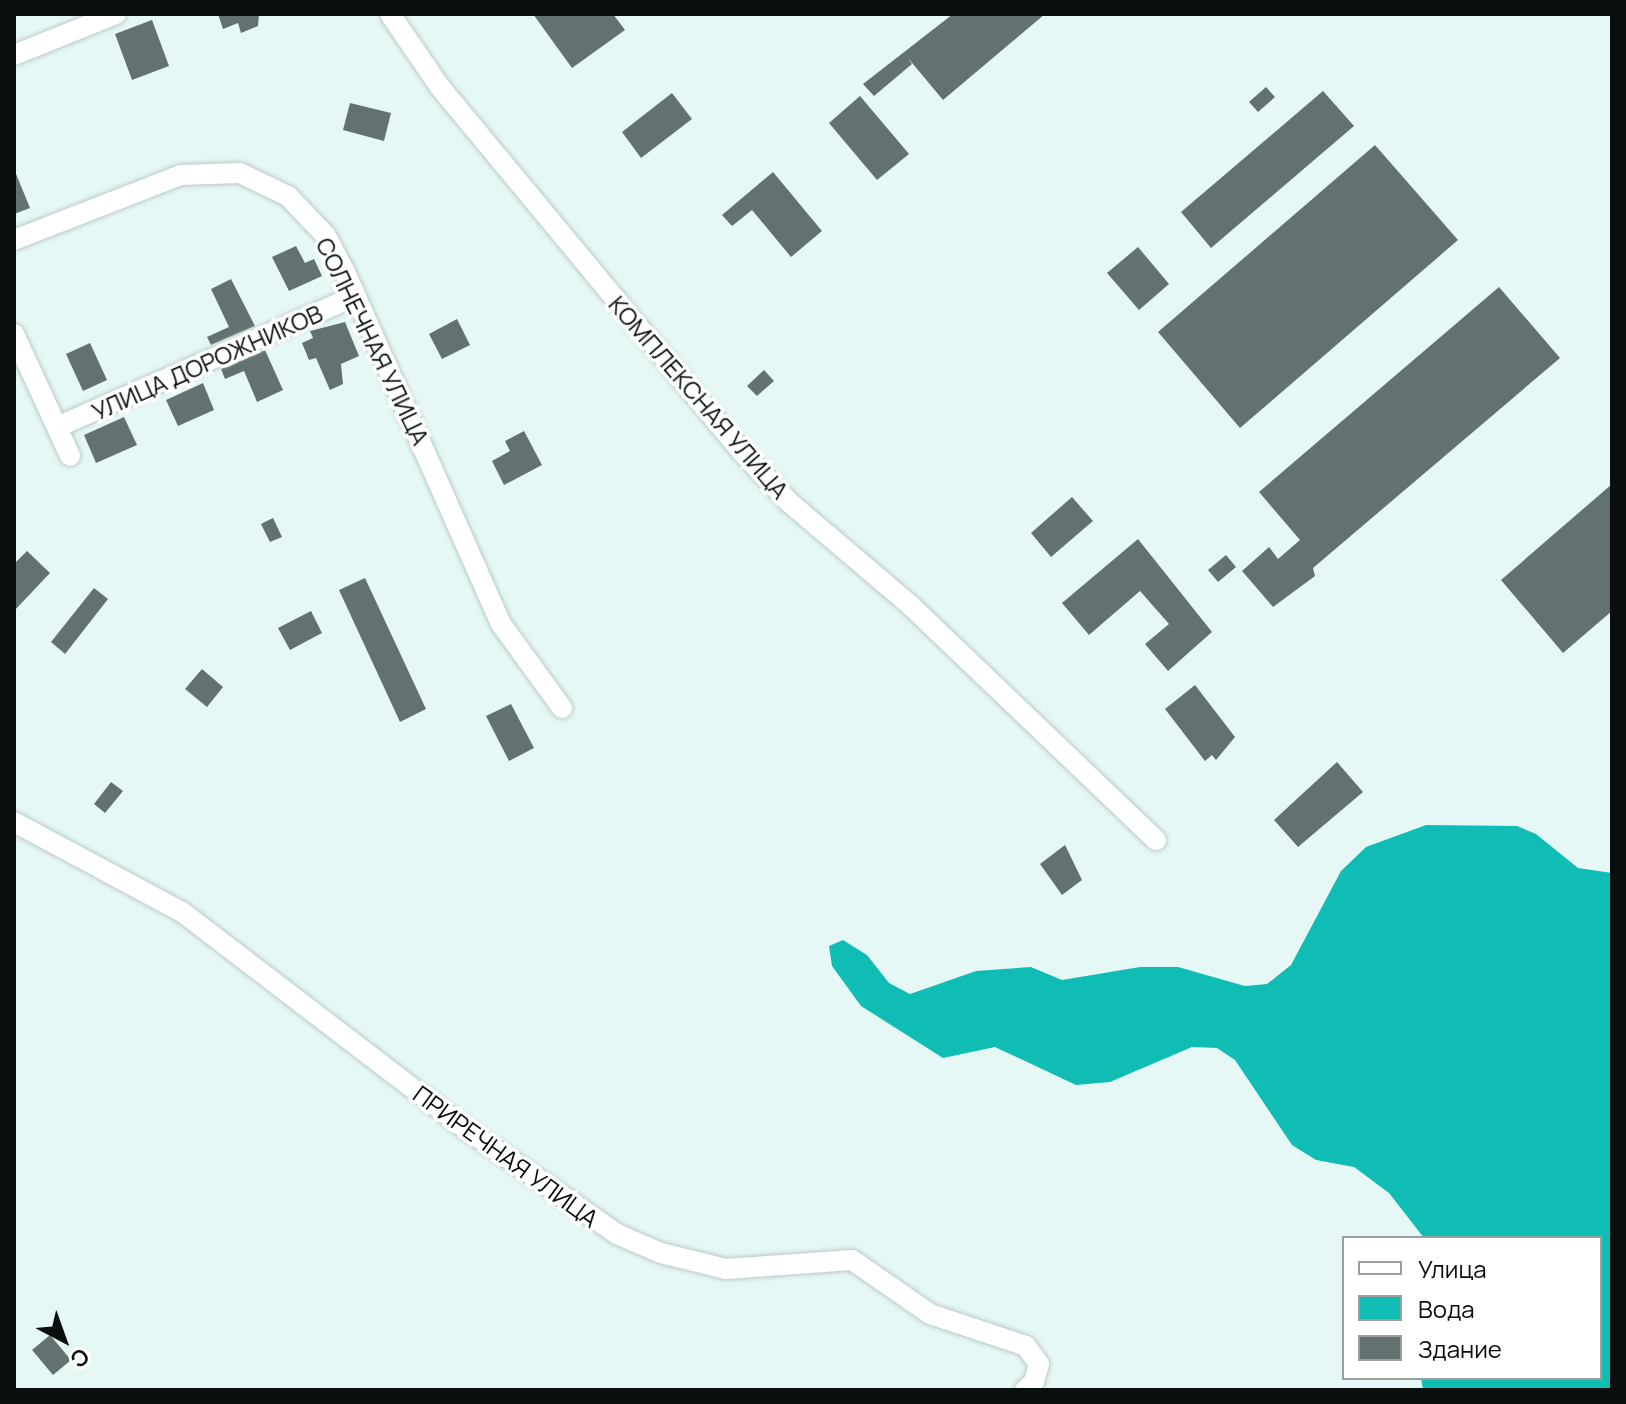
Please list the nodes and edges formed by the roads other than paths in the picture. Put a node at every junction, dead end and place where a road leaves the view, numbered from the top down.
1 (116, 14) edge
2 (390, 14) edge
3 (14, 55) edge
4 (14, 240) edge
5 (356, 296) junction
6 (14, 334) edge
7 (57, 427) junction
8 (70, 456) dead end
9 (562, 708) dead end
10 (14, 822) edge
11 (1156, 840) dead end
12 (1025, 1390) edge

1 - 3 street
2 - 11 street, КОМПЛЕКСНАЯ УЛИЦА
4 - 5 street, СОЛНЕЧНАЯ УЛИЦА
5 - 7 street, УЛИЦА ДОРОЖНИКОВ
5 - 9 street, СОЛНЕЧНАЯ УЛИЦА
6 - 7 street
7 - 8 street
10 - 12 street, ПРИРЕЧНАЯ УЛИЦА

